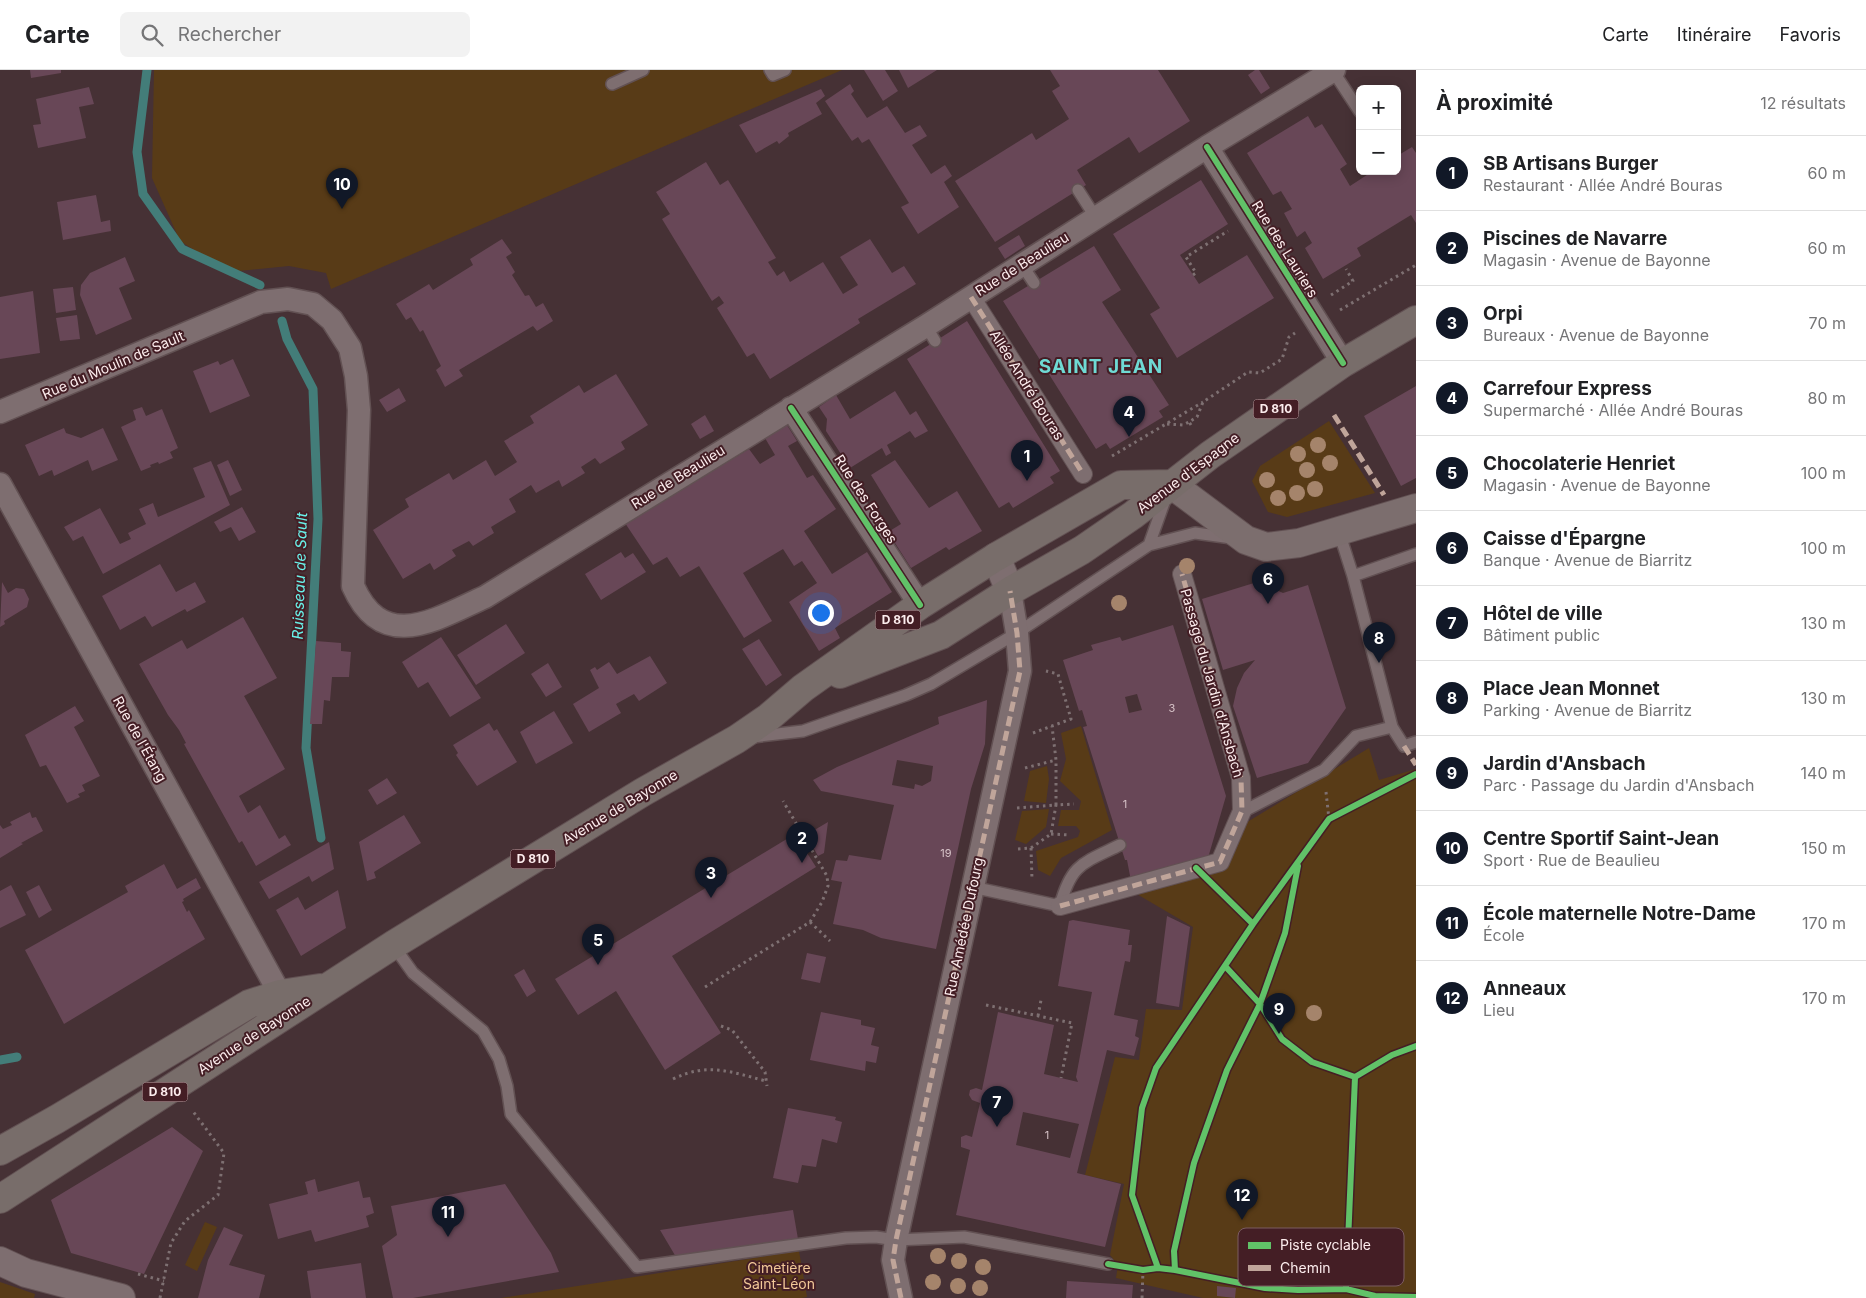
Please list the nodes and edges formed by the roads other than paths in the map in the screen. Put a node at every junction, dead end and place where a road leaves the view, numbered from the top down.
1 (643, 70) edge
2 (770, 70) edge
3 (785, 70) edge
4 (1334, 70) edge
5 (612, 84) dead end
6 (1356, 106) edge
7 (1207, 147) junction
8 (1078, 190) dead end
9 (1096, 218) junction
10 (971, 297) junction
11 (225, 318) joint
12 (1416, 320) edge
13 (1343, 363) junction
14 (791, 408) junction
15 (0, 412) edge
16 (1083, 474) road end
17 (0, 484) edge
18 (1170, 484) junction
19 (1416, 508) edge
20 (1339, 532) junction
21 (1246, 540) junction
22 (1149, 545) junction
23 (1416, 554) edge
24 (996, 558) junction
25 (1182, 574) dead end
26 (1353, 576) junction
27 (1010, 591) junction
28 (920, 605) junction
29 (1017, 634) junction
30 (803, 688) junction
31 (1392, 727) junction
32 (737, 739) junction
33 (1416, 742) edge
34 (1242, 812) junction
35 (1120, 845) dead end
36 (972, 887) junction
37 (1060, 906) junction
38 (393, 945) junction
39 (331, 986) junction
40 (280, 994) junction
41 (0, 1151) edge
42 (0, 1199) edge
43 (896, 1240) junction
44 (0, 1261) edge
45 (1108, 1264) dead end
46 (121, 1298) edge
47 (901, 1298) edge

1 - 5 lane
2 - 3 lane
4 - 6 lane
4 - 7 street, Rue de Beaulieu
7 - 9 street, Rue de Beaulieu
7 - 13 street, Rue des Lauriers
8 - 9 lane
9 - 10 street, Rue de Beaulieu
10 - 14 street, Rue de Beaulieu
10 - 16 street, Allée André Bouras
11 - 14 street, Rue de Beaulieu
11 - 15 street, Rue du Moulin de Sault
12 - 13 main road, Avenue d'Espagne / D 810
13 - 18 main road, Avenue d'Espagne / D 810
14 - 28 street, Rue des Forges
17 - 40 street, Rue de l'Étang
18 - 21 main road
18 - 22 lane
18 - 24 main road, D 810
18 - 27 main road, Avenue d'Espagne / D 810
19 - 20 main road
20 - 21 main road
20 - 26 lane
21 - 22 lane
22 - 29 lane
23 - 26 lane
24 - 27 street, Rue Amédée Dufourg
24 - 28 main road, D 810
25 - 34 street, Passage du Jardin d'Ansbach
26 - 31 lane
27 - 29 street, Rue Amédée Dufourg
27 - 30 main road, D 810
28 - 30 main road, D 810
29 - 32 lane
29 - 36 street, Rue Amédée Dufourg
30 - 32 main road, Avenue de Bayonne / D 810
31 - 33 lane
31 - 34 lane
32 - 38 main road, Avenue de Bayonne / D 810
34 - 37 street, Passage du Jardin d'Ansbach
35 - 37 lane
36 - 37 lane
36 - 43 street, Rue Amédée Dufourg
38 - 39 main road, Avenue de Bayonne / D 810
38 - 43 lane
39 - 40 main road, Avenue de Bayonne / D 810
39 - 42 main road, Avenue de Bayonne / D 810
40 - 41 main road, Avenue de Bayonne / D 810
43 - 45 lane
43 - 47 street, Rue Amédée Dufourg
44 - 46 street

